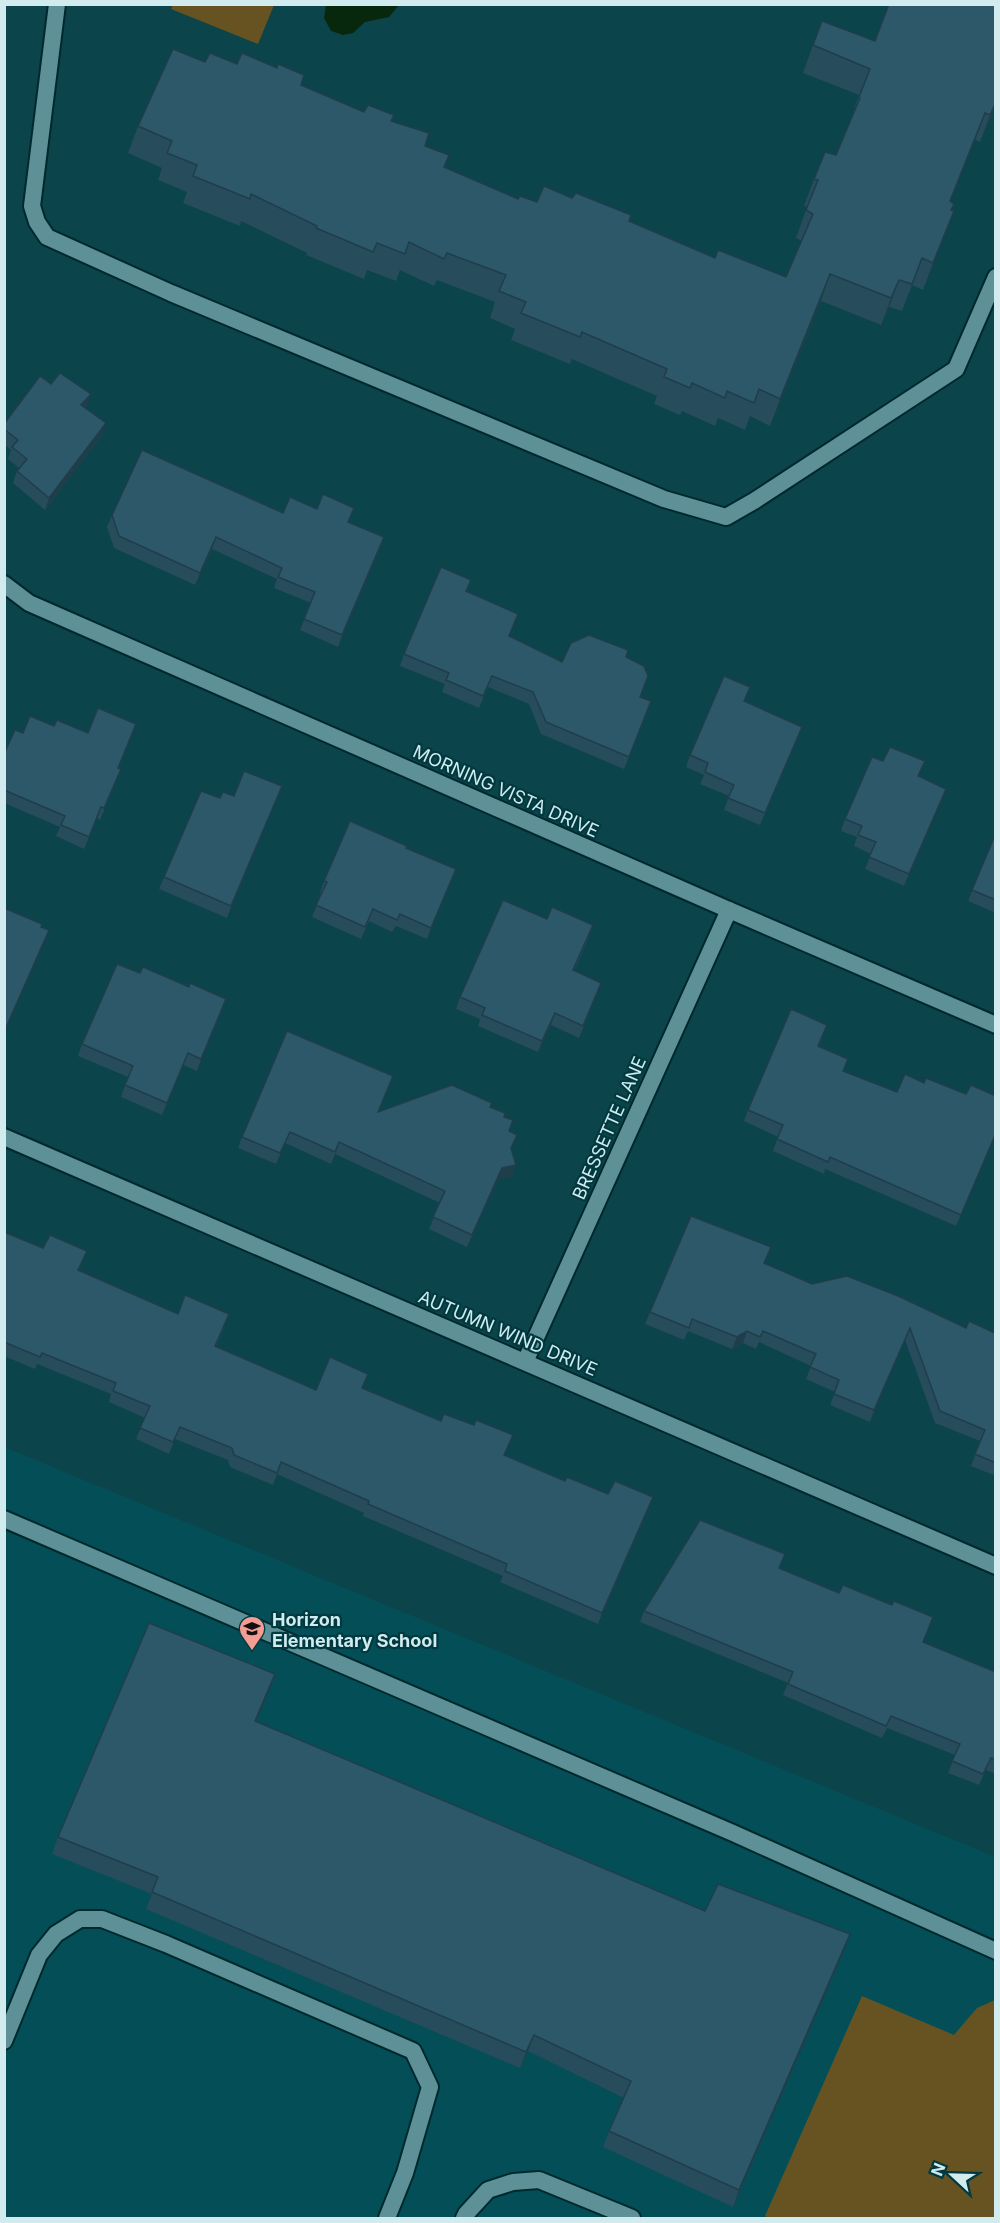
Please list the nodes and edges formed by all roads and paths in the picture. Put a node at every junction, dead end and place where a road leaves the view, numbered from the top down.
1 (57, 4) edge
2 (996, 277) edge
3 (4, 584) edge
4 (729, 910) junction
5 (996, 1024) edge
6 (4, 1137) edge
7 (525, 1362) junction
8 (4, 1519) edge
9 (996, 1566) edge
10 (996, 1951) edge
11 (4, 2041) edge
12 (387, 2218) edge
13 (464, 2218) edge
14 (632, 2218) edge

1 - 2 street
3 - 4 street, MORNING VISTA DRIVE
4 - 5 street, MORNING VISTA DRIVE
4 - 7 street, BRESSETTE LANE
6 - 7 street, AUTUMN WIND DRIVE
7 - 9 street, AUTUMN WIND DRIVE
8 - 10 street
11 - 12 street
13 - 14 street

